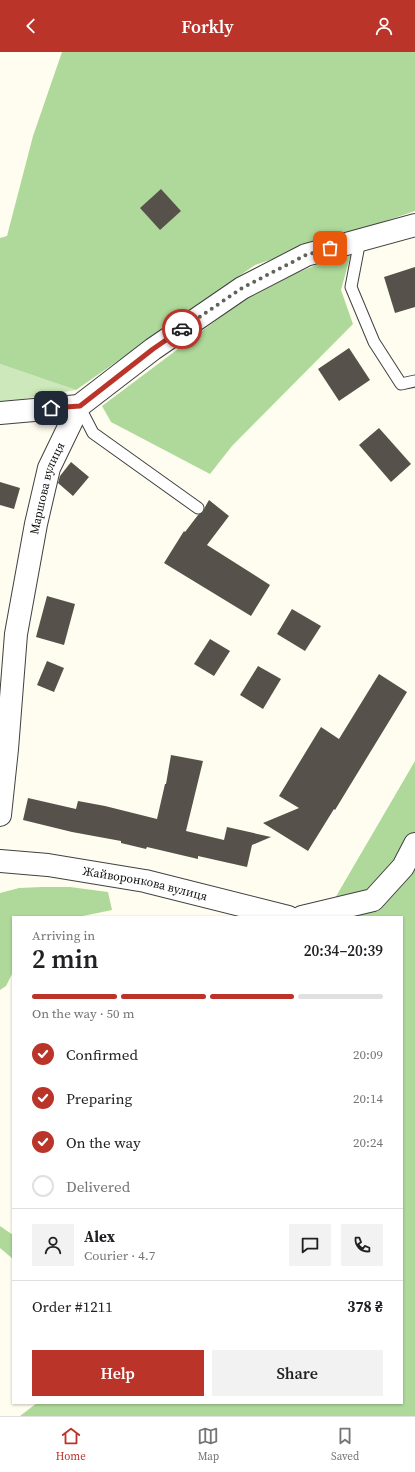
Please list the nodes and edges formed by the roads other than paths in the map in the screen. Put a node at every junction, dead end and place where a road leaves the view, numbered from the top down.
1 (415, 225) edge
2 (360, 240) junction
3 (415, 381) edge
4 (80, 406) junction
5 (0, 413) edge
6 (198, 508) dead end
7 (0, 815) edge
8 (414, 848) edge
9 (0, 861) edge
10 (284, 916) edge
11 (306, 916) edge

1 - 2 street, Маршова вулиця
2 - 3 lane
2 - 4 street, Маршова вулиця
4 - 5 street
4 - 6 lane
4 - 7 street, Маршова вулиця
8 - 11 street
9 - 10 street, Жайворонкова вулиця

